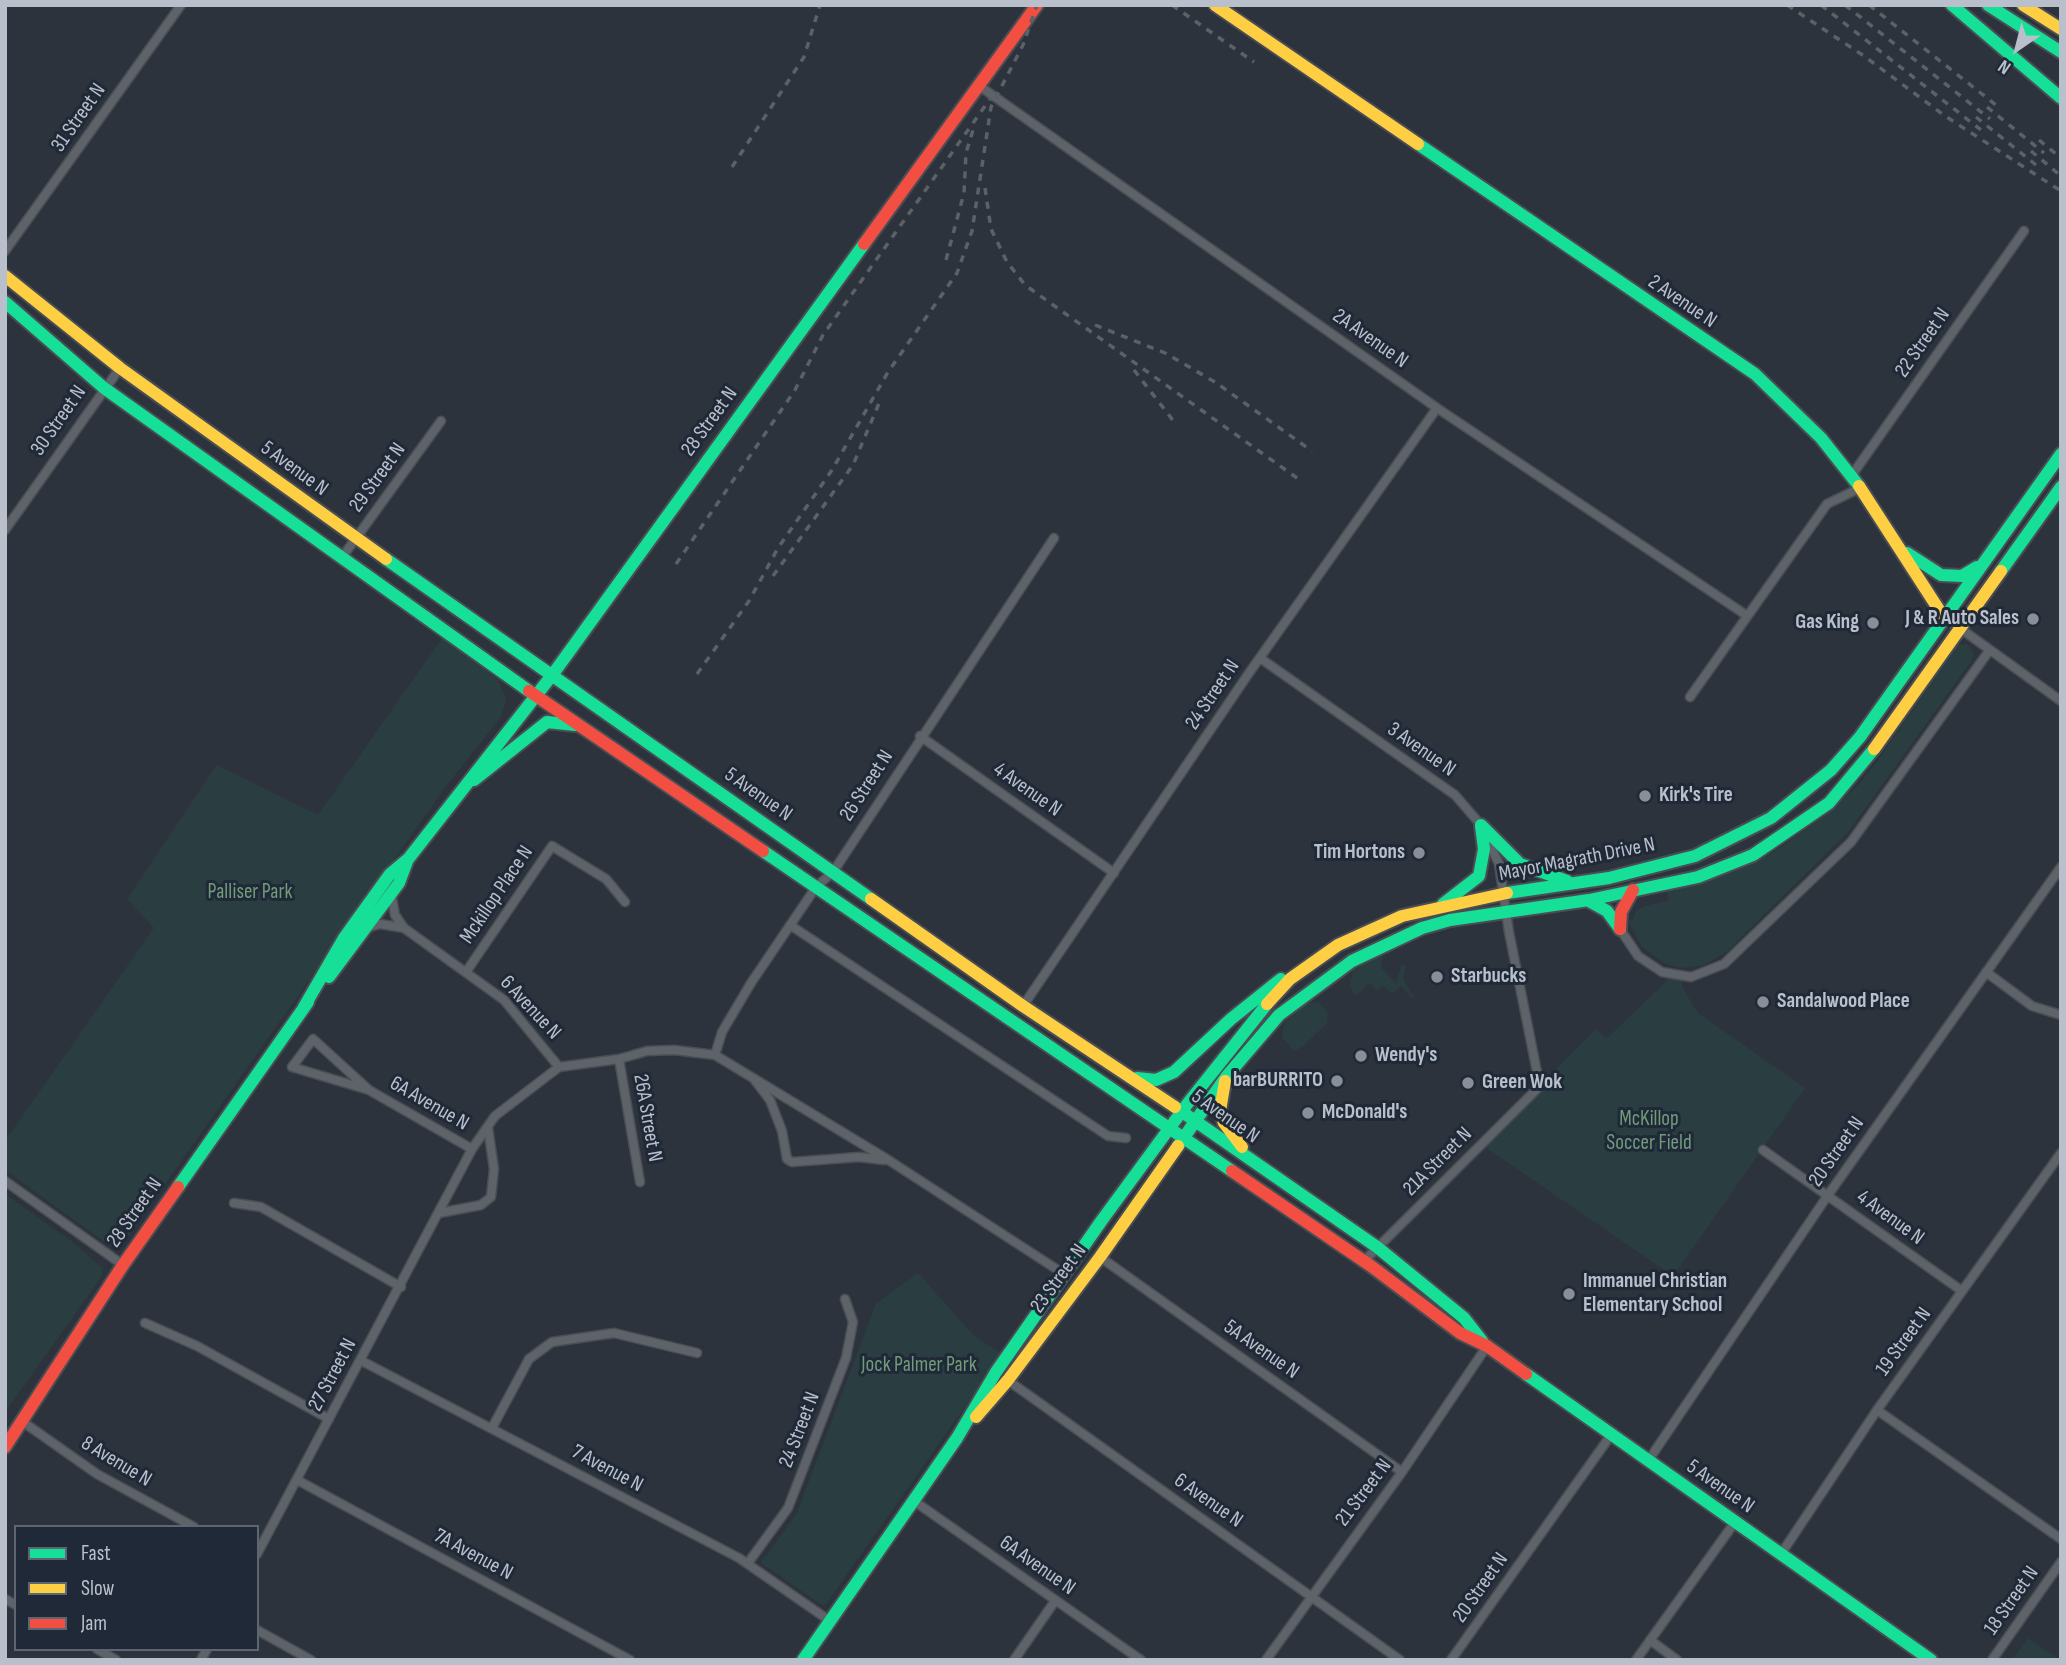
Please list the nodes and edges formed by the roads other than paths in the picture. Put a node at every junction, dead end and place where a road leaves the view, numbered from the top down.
1 (181, 5) edge
2 (1037, 5) edge
3 (1215, 5) edge
4 (1952, 5) edge
5 (1988, 5) edge
6 (2023, 5) edge
7 (2061, 29) edge
8 (2061, 52) edge
9 (978, 85) junction
10 (2061, 98) edge
11 (2024, 231) dead end
12 (5, 251) edge
13 (5, 276) edge
14 (5, 302) edge
15 (120, 368) junction
16 (104, 388) junction
17 (1437, 408) junction
18 (441, 421) dead end
19 (2061, 454) edge
20 (1852, 475) junction
21 (2061, 487) edge
22 (1860, 488) junction
23 (5, 530) edge
24 (356, 538) junction
25 (1054, 538) dead end
26 (1898, 547) junction
27 (343, 556) junction
28 (1984, 562) junction
29 (1746, 615) junction
30 (1943, 616) junction
31 (1959, 628) junction
32 (1989, 651) junction
33 (1260, 658) junction
34 (553, 674) junction
35 (535, 695) junction
36 (1690, 697) dead end
37 (2061, 701) edge
38 (587, 729) junction
39 (920, 736) junction
40 (452, 799) junction
41 (1481, 825) junction
42 (409, 858) junction
43 (2061, 866) edge
44 (833, 872) junction
45 (1114, 873) junction
46 (1575, 883) junction
47 (816, 887) junction
48 (1633, 890) junction
49 (391, 893) junction
50 (1505, 893) junction
51 (1589, 900) junction
52 (625, 902) dead end
53 (1439, 907) junction
54 (1507, 911) junction
55 (790, 925) junction
56 (404, 928) junction
57 (366, 929) junction
58 (1620, 929) junction
59 (1306, 965) junction
60 (466, 972) junction
61 (1986, 972) junction
62 (1023, 1006) junction
63 (304, 1007) junction
64 (2061, 1015) edge
65 (716, 1055) junction
66 (619, 1059) junction
67 (559, 1067) junction
68 (750, 1073) junction
69 (1131, 1077) junction
70 (1226, 1077) junction
71 (1537, 1089) joint
72 (369, 1090) junction
73 (1182, 1111) junction
74 (1195, 1120) junction
75 (488, 1127) junction
76 (1170, 1127) junction
77 (1184, 1136) junction
78 (1126, 1138) dead end
79 (472, 1149) junction
80 (1763, 1150) dead end
81 (2061, 1153) edge
82 (890, 1161) junction
83 (1257, 1163) junction
84 (5, 1181) edge
85 (640, 1182) dead end
86 (1828, 1195) junction
87 (234, 1203) dead end
88 (439, 1213) junction
89 (1377, 1247) junction
90 (1100, 1257) junction
91 (1364, 1261) junction
92 (123, 1265) junction
93 (1064, 1274) junction
94 (401, 1287) junction
95 (1962, 1291) junction
96 (845, 1299) dead end
97 (145, 1323) dead end
98 (1487, 1346) junction
99 (697, 1353) dead end
100 (360, 1360) junction
101 (996, 1372) junction
102 (1008, 1380) junction
103 (1877, 1410) junction
104 (329, 1419) junction
105 (23, 1422) junction
106 (492, 1429) junction
107 (1611, 1435) junction
108 (957, 1438) junction
109 (5, 1447) edge
110 (1648, 1461) junction
111 (1402, 1472) junction
112 (299, 1481) junction
113 (914, 1501) junction
114 (1735, 1522) junction
115 (190, 1525) edge
116 (2061, 1539) edge
117 (259, 1551) edge
118 (1781, 1554) junction
119 (2061, 1562) edge
120 (748, 1563) junction
121 (1310, 1595) junction
122 (1055, 1601) junction
123 (830, 1621) junction
124 (259, 1631) edge
125 (1650, 1640) junction
126 (100, 1651) edge
127 (1395, 1658) edge
128 (116, 1660) edge
129 (311, 1660) edge
130 (630, 1660) edge
131 (803, 1660) edge
132 (1014, 1660) edge
133 (1141, 1660) edge
134 (1266, 1660) edge
135 (1451, 1660) edge
136 (1636, 1660) edge
137 (1678, 1660) edge
138 (1931, 1660) edge
139 (1992, 1660) edge

1 - 12 street, 31 Street N
2 - 9 main road, 28 Street N
3 - 20 main road, 2 Avenue N
4 - 10 main road
5 - 8 main road
6 - 7 main road
9 - 17 street, 2A Avenue N
9 - 34 main road, 28 Street N
11 - 20 street, 22 Street N
13 - 15 main road, 5 Avenue N
14 - 16 main road, 5 Avenue N
15 - 16 street, 30 Street N
15 - 24 main road, 5 Avenue N
16 - 23 street, 30 Street N
16 - 27 main road, 5 Avenue N
17 - 29 street, 2A Avenue N
17 - 33 street, 24 Street N
18 - 24 street, 29 Street N
19 - 28 main road, Mayor Magrath Drive N
20 - 22 main road, 2 Avenue N
21 - 31 main road, Mayor Magrath Drive N
22 - 26 main road, 2 Avenue N
22 - 29 street
24 - 27 street, 29 Street N
24 - 34 main road, 5 Avenue N
25 - 39 street, 26 Street N
26 - 28 main road
26 - 30 main road, 2 Avenue N
27 - 35 main road, 5 Avenue N
28 - 30 main road, Mayor Magrath Drive N
29 - 36 street
30 - 31 street, 2 Avenue N
30 - 46 main road, Mayor Magrath Drive N
31 - 32 street, 2 Avenue N
31 - 48 main road, Mayor Magrath Drive N
32 - 37 street, 2 Avenue N
32 - 58 street
33 - 41 street, 3 Avenue N
33 - 45 street, 24 Street N
34 - 35 main road, 28 Street N
34 - 44 main road, 5 Avenue N
35 - 38 main road, 5 Avenue N
35 - 40 main road, 28 Street N
38 - 40 main road
38 - 47 main road, 5 Avenue N
39 - 44 street, 26 Street N
39 - 45 street, 4 Avenue N
40 - 42 main road, 28 Street N
41 - 46 main road
41 - 50 street, 3 Avenue N
41 - 53 main road
42 - 49 main road, 28 Street N
42 - 63 main road, 28 Street N
43 - 61 street, 20 Street N
44 - 47 street, 26 Street N
44 - 62 main road, 5 Avenue N
45 - 62 street, 24 Street N
46 - 50 main road, Mayor Magrath Drive N
47 - 55 street, 26 Street N
47 - 76 main road, 5 Avenue N
48 - 51 main road, Mayor Magrath Drive N
48 - 58 main road
49 - 56 street
49 - 57 main road, 28 Street N
50 - 53 main road, Mayor Magrath Drive N
50 - 54 street, 3 Avenue N
51 - 54 main road, Mayor Magrath Drive N
51 - 58 main road
52 - 60 street, Mckillop Place N
53 - 59 main road, Mayor Magrath Drive N
54 - 70 main road, Mayor Magrath Drive N
54 - 71 street, 3 Avenue N
55 - 65 street, 26 Street N
55 - 78 street
56 - 57 street
56 - 60 street, 6 Avenue N
57 - 63 main road, 28 Street N
59 - 69 main road
59 - 73 main road, Mayor Magrath Drive N
60 - 67 street, 6 Avenue N
61 - 64 street
61 - 86 street, 20 Street N
62 - 69 main road, 5 Avenue N
63 - 92 main road, 28 Street N
65 - 66 street
65 - 68 street
66 - 67 street
66 - 85 street, 26A Street N
67 - 75 street, 27 Street N
68 - 82 street
68 - 82 street
69 - 73 main road, 5 Avenue N
70 - 74 main road, Mayor Magrath Drive N
70 - 83 main road
71 - 89 street, 21A Street N
72 - 72 street, 6A Avenue N
72 - 79 street, 6A Avenue N
73 - 74 main road, 5 Avenue N
73 - 76 main road, Mayor Magrath Drive N
74 - 77 main road, Mayor Magrath Drive N
74 - 83 main road, 5 Avenue N
75 - 79 street, 27 Street N
75 - 88 street
76 - 77 main road, 5 Avenue N
76 - 93 main road, 23 Street N
77 - 90 main road, 23 Street N
77 - 91 main road, 5 Avenue N
79 - 88 street, 27 Street N
80 - 86 street, 4 Avenue N
81 - 95 street, 19 Street N
82 - 93 street
83 - 89 main road, 5 Avenue N
84 - 92 street
86 - 95 street, 4 Avenue N
86 - 110 street, 20 Street N
87 - 94 street
88 - 94 street, 27 Street N
89 - 91 street, 21A Street N
89 - 98 main road, 5 Avenue N
90 - 102 main road, 23 Street N
90 - 111 street, 5A Avenue N
91 - 98 main road, 5 Avenue N
92 - 105 main road, 28 Street N
93 - 101 main road, 23 Street N
94 - 100 street, 27 Street N
95 - 103 street, 19 Street N
96 - 120 street, 24 Street N
97 - 104 street
98 - 107 main road, 5 Avenue N
98 - 111 street, 21 Street N
99 - 106 street
100 - 104 street, 27 Street N
100 - 106 street, 7 Avenue N
101 - 102 street, 6 Avenue N
101 - 108 main road, 23 Street N
102 - 108 main road, 23 Street N
102 - 121 street, 6 Avenue N
103 - 116 street
103 - 118 street, 19 Street N
104 - 112 street, 27 Street N
105 - 109 main road, 28 Street N
105 - 115 street, 8 Avenue N
106 - 120 street, 7 Avenue N
107 - 110 main road, 5 Avenue N
107 - 135 street, 20 Street N
108 - 113 main road, 23 Street N
110 - 114 main road, 5 Avenue N
111 - 121 street, 21 Street N
112 - 117 street, 27 Street N
112 - 130 street, 7A Avenue N
113 - 122 street, 6A Avenue N
113 - 123 main road, 23 Street N
114 - 118 main road, 5 Avenue N
114 - 125 street
118 - 138 main road, 5 Avenue N
119 - 139 street, 18 Street N
120 - 123 street, 7 Avenue N
121 - 127 street, 6 Avenue N
121 - 134 street, 21 Street N
122 - 132 street
122 - 133 street, 6A Avenue N
123 - 131 main road, 23 Street N
124 - 129 street
125 - 136 street
125 - 137 street
126 - 128 street

